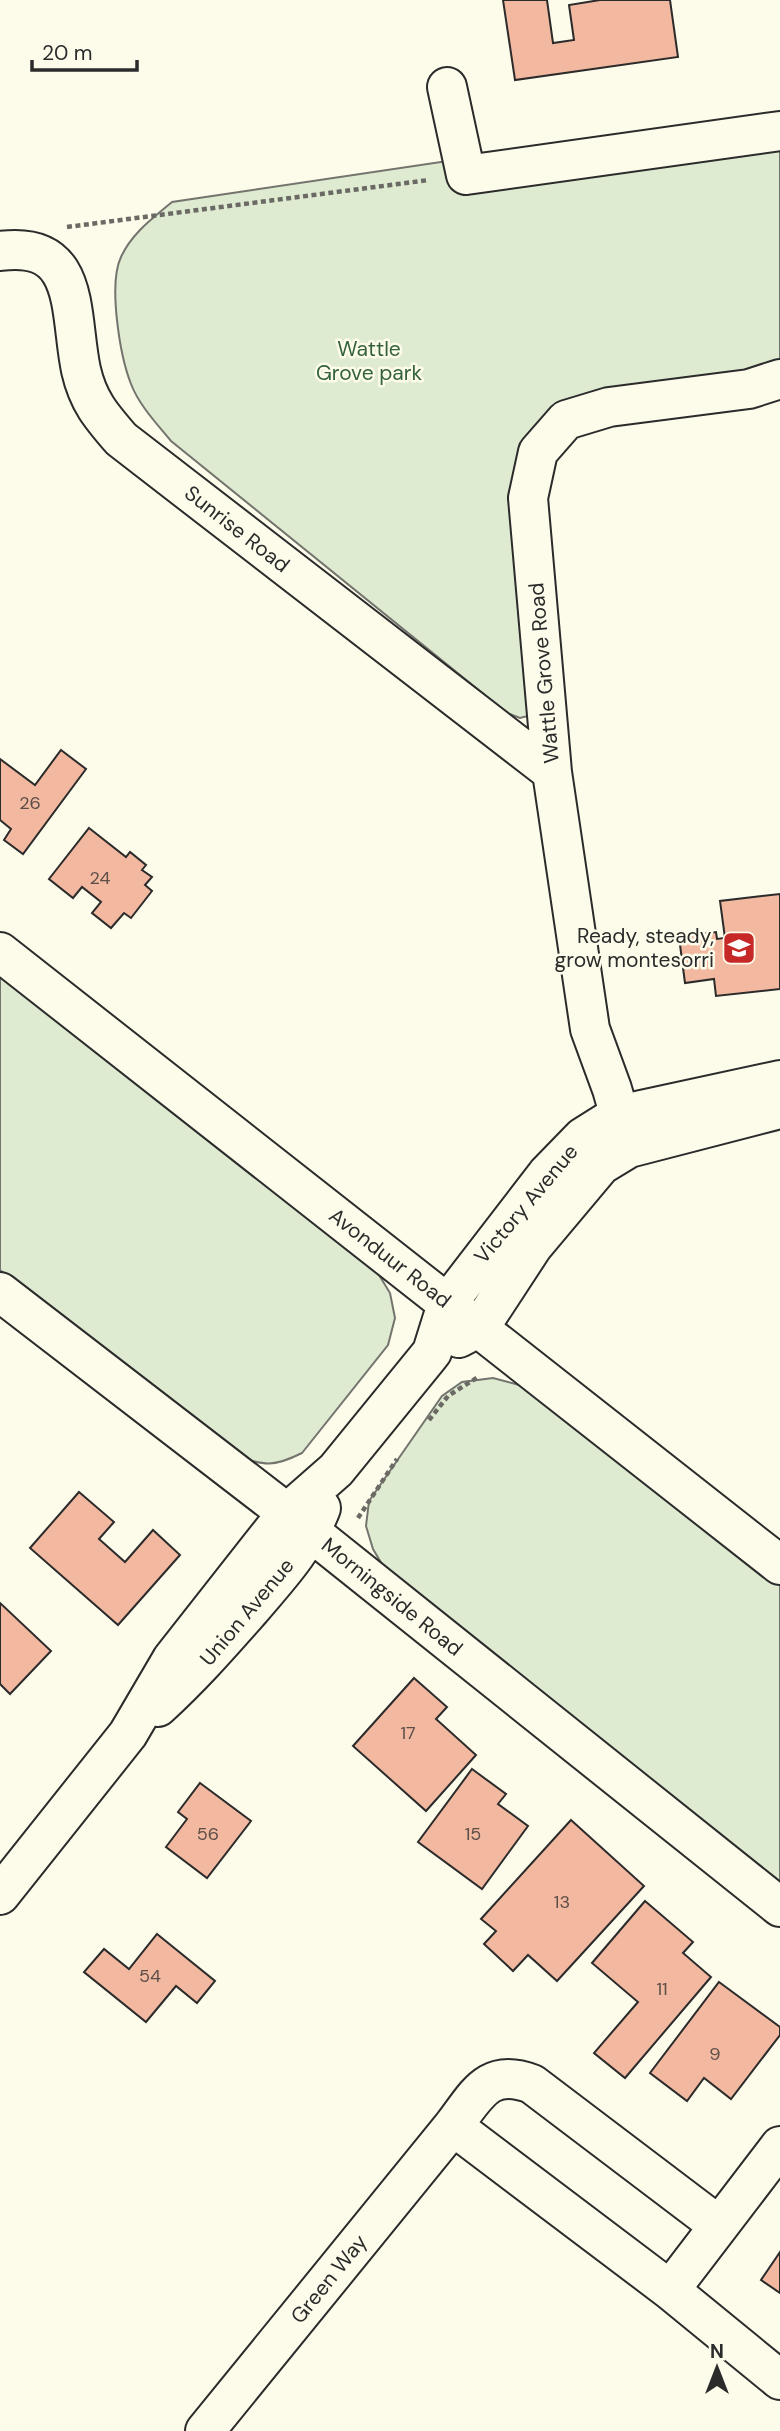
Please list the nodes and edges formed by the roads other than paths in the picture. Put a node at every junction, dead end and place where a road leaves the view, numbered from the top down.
1 (447, 87) dead end
2 (780, 131) edge
3 (17, 251) edge
4 (780, 379) edge
5 (552, 772) junction
6 (0, 952) edge
7 (780, 1080) edge
8 (780, 1109) edge
9 (624, 1131) junction
10 (0, 1292) edge
11 (447, 1304) junction
12 (480, 1327) junction
13 (432, 1352) junction
14 (299, 1523) junction
15 (780, 1565) edge
16 (0, 1895) edge
17 (780, 1907) edge
18 (453, 2126) junction
19 (780, 2146) edge
20 (718, 2225) junction
21 (670, 2290) junction
22 (780, 2380) edge
23 (205, 2431) edge

1 - 2 street
3 - 5 street, Sunrise Road
4 - 5 street, Wattle Grove Road
5 - 9 street, Wattle Grove Road
6 - 11 street, Avonduur Road
7 - 9 street, Victory Avenue
8 - 9 street, Victory Avenue
9 - 11 street, Victory Avenue
9 - 12 street, Victory Avenue
10 - 14 street, Morningside Road
11 - 12 street, Avonduur Road
11 - 13 street, Union Avenue
12 - 13 street, Union Avenue
12 - 15 street, Avonduur Road
13 - 14 street, Union Avenue
14 - 16 street, Union Avenue
14 - 17 street, Morningside Road
18 - 20 street, Green Way
18 - 21 street
18 - 23 street, Green Way
19 - 20 street
20 - 21 street
21 - 22 street

